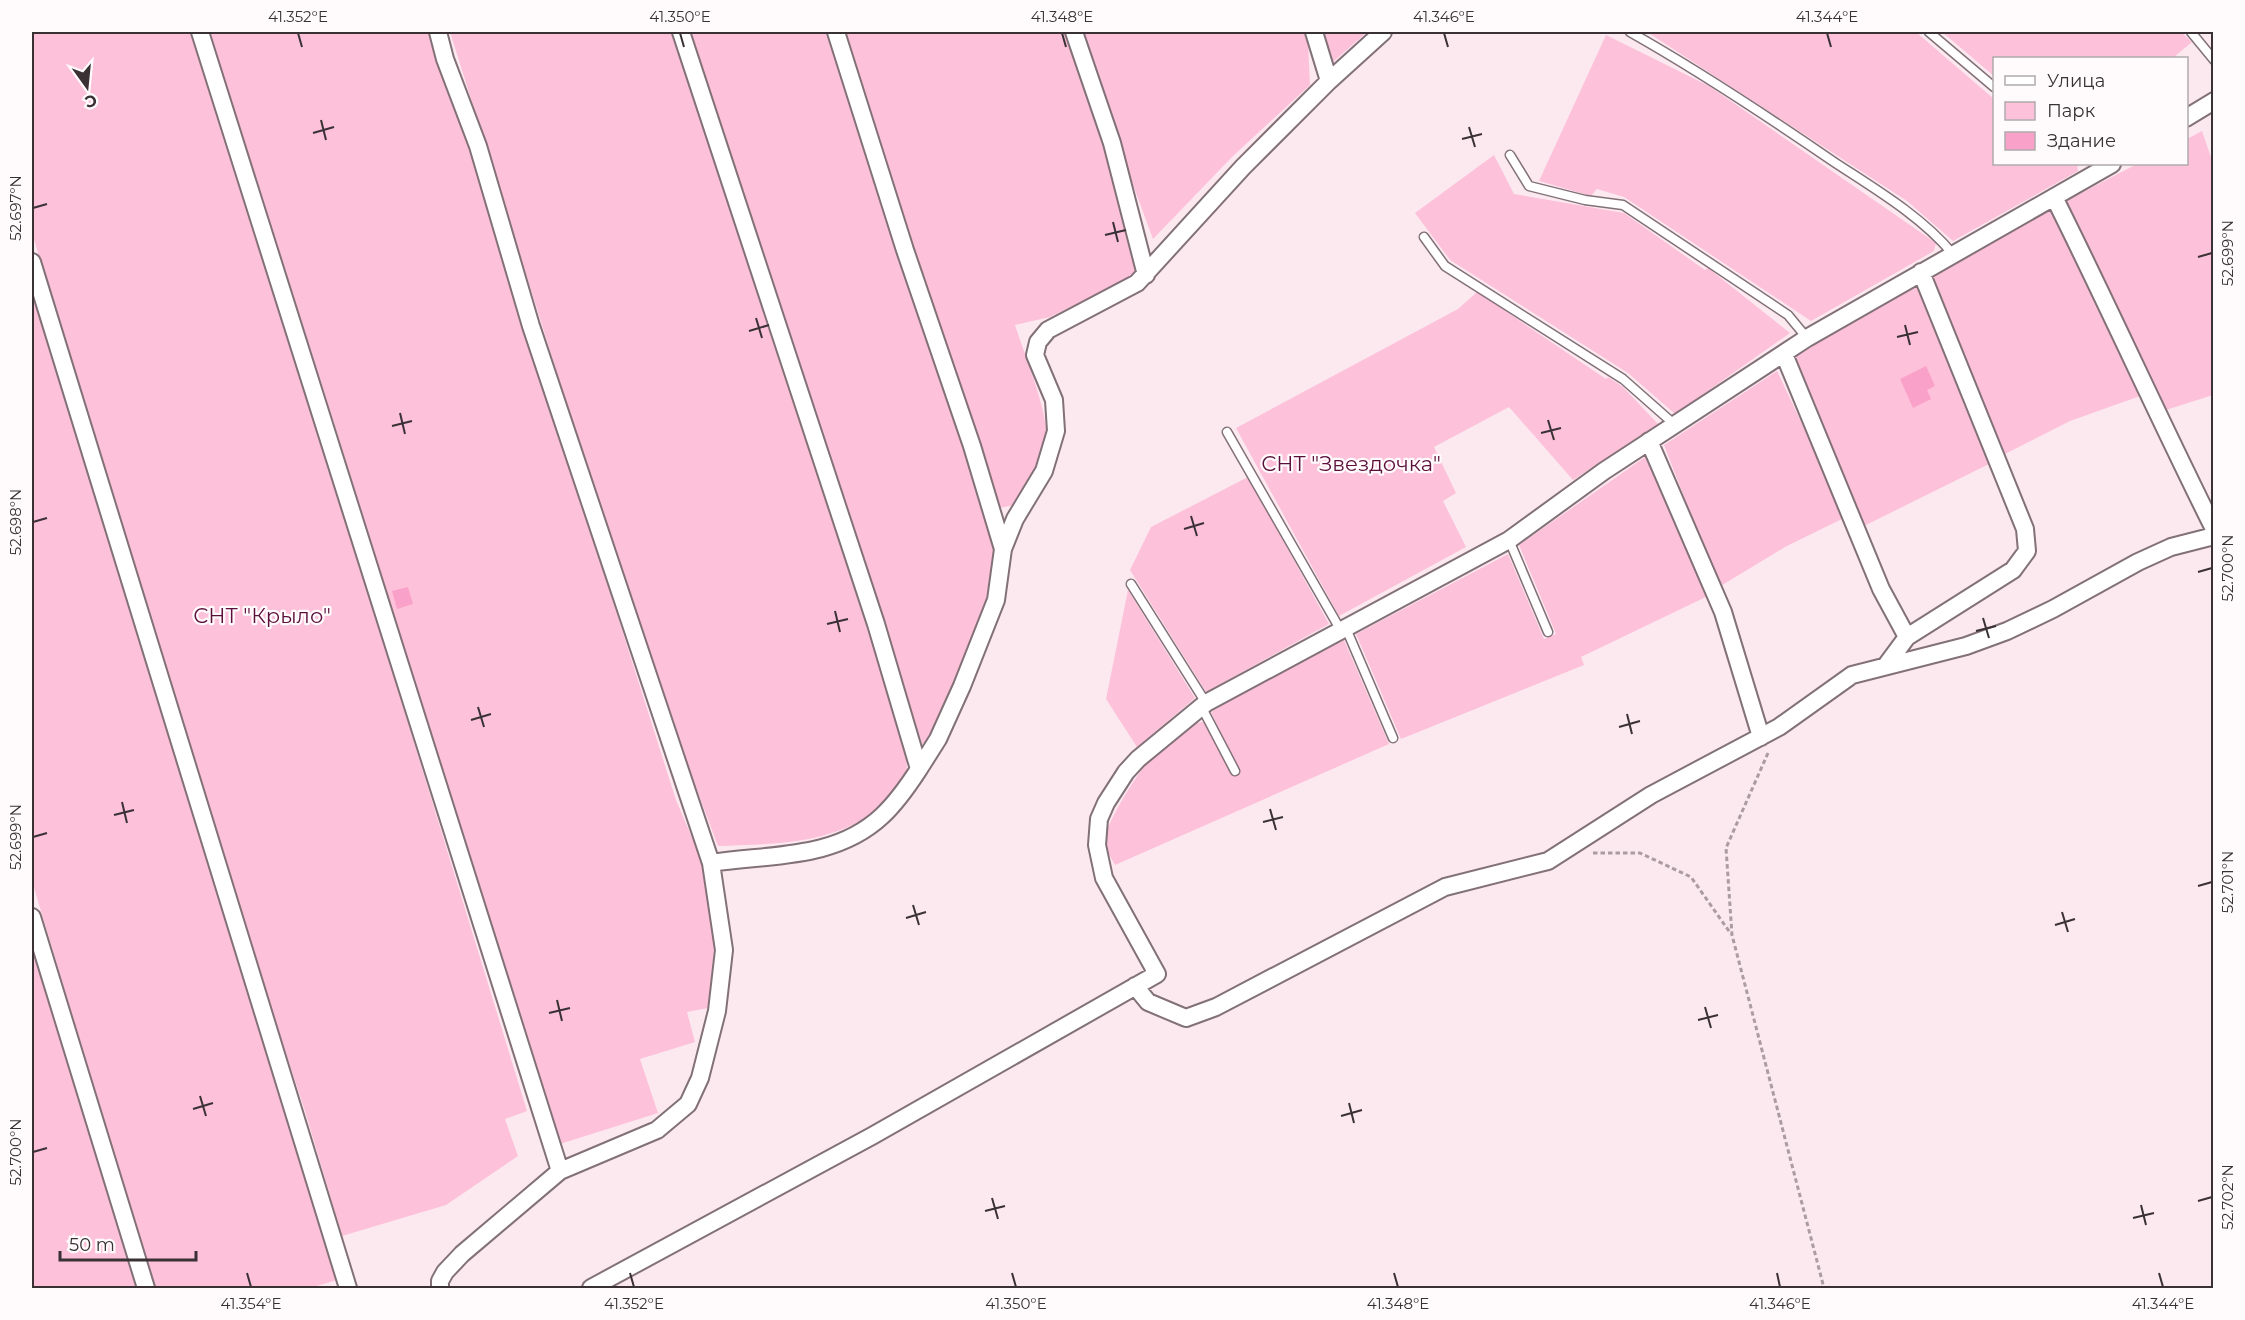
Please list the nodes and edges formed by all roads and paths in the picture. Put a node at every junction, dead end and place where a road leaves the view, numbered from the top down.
1 (200, 32) edge
2 (438, 32) edge
3 (681, 32) edge
4 (836, 32) edge
5 (1074, 32) edge
6 (1314, 32) edge
7 (1383, 32) edge
8 (1630, 32) edge
9 (1929, 32) edge
10 (2191, 32) edge
11 (2214, 60) edge
12 (1329, 81) junction
13 (1993, 85) edge
14 (2214, 101) edge
15 (2188, 117) edge
16 (1510, 155) dead end
17 (2102, 166) edge
18 (2054, 197) junction
19 (1424, 237) dead end
20 (1952, 254) junction
21 (32, 262) edge
22 (1921, 272) junction
23 (1146, 275) junction
24 (1807, 338) junction
25 (1784, 354) junction
26 (1674, 424) junction
27 (1227, 432) dead end
28 (1649, 441) junction
29 (2214, 529) edge
30 (2214, 536) edge
31 (1509, 540) junction
32 (1003, 549) junction
33 (1131, 584) dead end
34 (1343, 627) junction
35 (1548, 633) dead end
36 (1907, 637) junction
37 (1887, 664) junction
38 (1204, 705) junction
39 (1779, 728) junction
40 (1761, 737) junction
41 (1393, 738) dead end
42 (920, 769) junction
43 (1234, 771) dead end
44 (1562, 852) junction
45 (711, 863) junction
46 (32, 917) edge
47 (1732, 935) junction
48 (1135, 986) junction
49 (560, 1171) junction
50 (146, 1288) edge
51 (348, 1288) edge
52 (441, 1288) edge
53 (591, 1288) edge
54 (1824, 1288) edge

1 - 49 street
2 - 45 street
3 - 42 street
4 - 32 street
5 - 23 street
6 - 12 street
7 - 12 street
8 - 20 lane
9 - 13 lane
10 - 11 lane
12 - 23 street
14 - 15 street
16 - 24 lane
17 - 18 street
18 - 20 street
18 - 29 street
19 - 26 lane
20 - 22 street
21 - 51 street
22 - 24 street
22 - 36 street
23 - 32 street
24 - 25 street
25 - 26 street
25 - 36 street
26 - 28 street
27 - 34 lane
28 - 31 street
28 - 40 street
30 - 37 street
31 - 34 street
31 - 35 lane
32 - 42 street
33 - 38 lane
34 - 38 street
34 - 41 lane
36 - 37 street
37 - 39 street
38 - 43 lane
38 - 48 street
39 - 40 street
39 - 47 path
40 - 44 street
42 - 45 street
44 - 47 path
44 - 48 street
45 - 49 street
46 - 50 street
47 - 54 path
48 - 53 street
49 - 52 street

